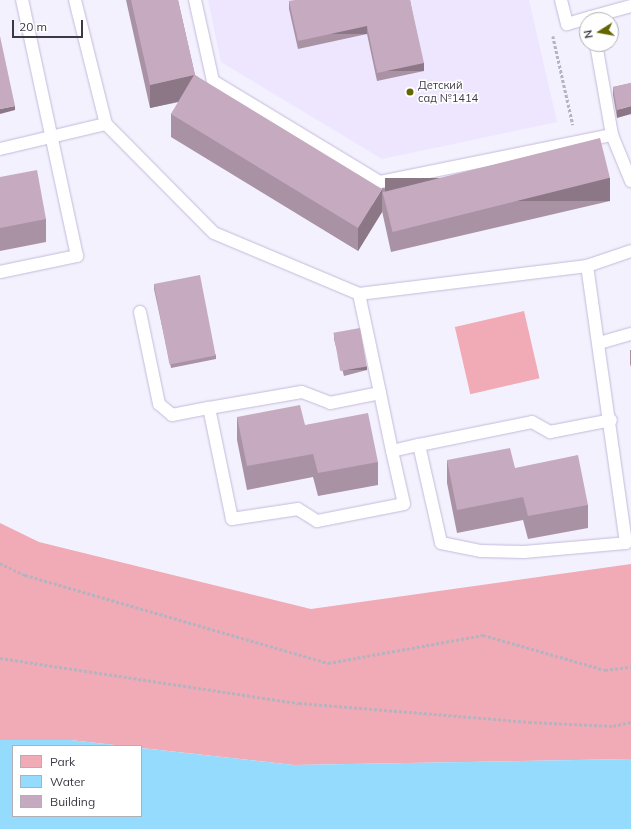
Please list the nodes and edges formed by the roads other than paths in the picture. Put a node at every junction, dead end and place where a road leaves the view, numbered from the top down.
1 (22, 0) edge
2 (75, 0) edge
3 (195, 0) edge
4 (561, 0) edge
5 (631, 6) edge
6 (611, 12) edge
7 (579, 21) edge
8 (597, 52) edge
9 (106, 124) junction
10 (612, 135) junction
11 (52, 136) junction
12 (0, 149) edge
13 (631, 181) edge
14 (631, 251) edge
15 (587, 266) junction
16 (0, 272) edge
17 (359, 294) junction
18 (140, 312) dead end
19 (631, 334) edge
20 (599, 342) junction
21 (380, 393) junction
22 (209, 408) junction
23 (611, 420) junction
24 (419, 445) junction
25 (392, 451) junction
26 (628, 543) edge

1 - 11 lane
2 - 9 lane
3 - 10 lane
4 - 7 lane
5 - 6 lane
8 - 10 lane
9 - 11 lane
9 - 17 lane
10 - 13 lane
11 - 12 lane
11 - 16 lane
14 - 15 lane
15 - 17 lane
15 - 20 lane
17 - 21 lane
18 - 22 lane
19 - 20 lane
20 - 23 lane
21 - 22 lane
21 - 25 lane
22 - 25 lane
23 - 24 lane
23 - 26 lane
24 - 25 lane
24 - 26 lane

